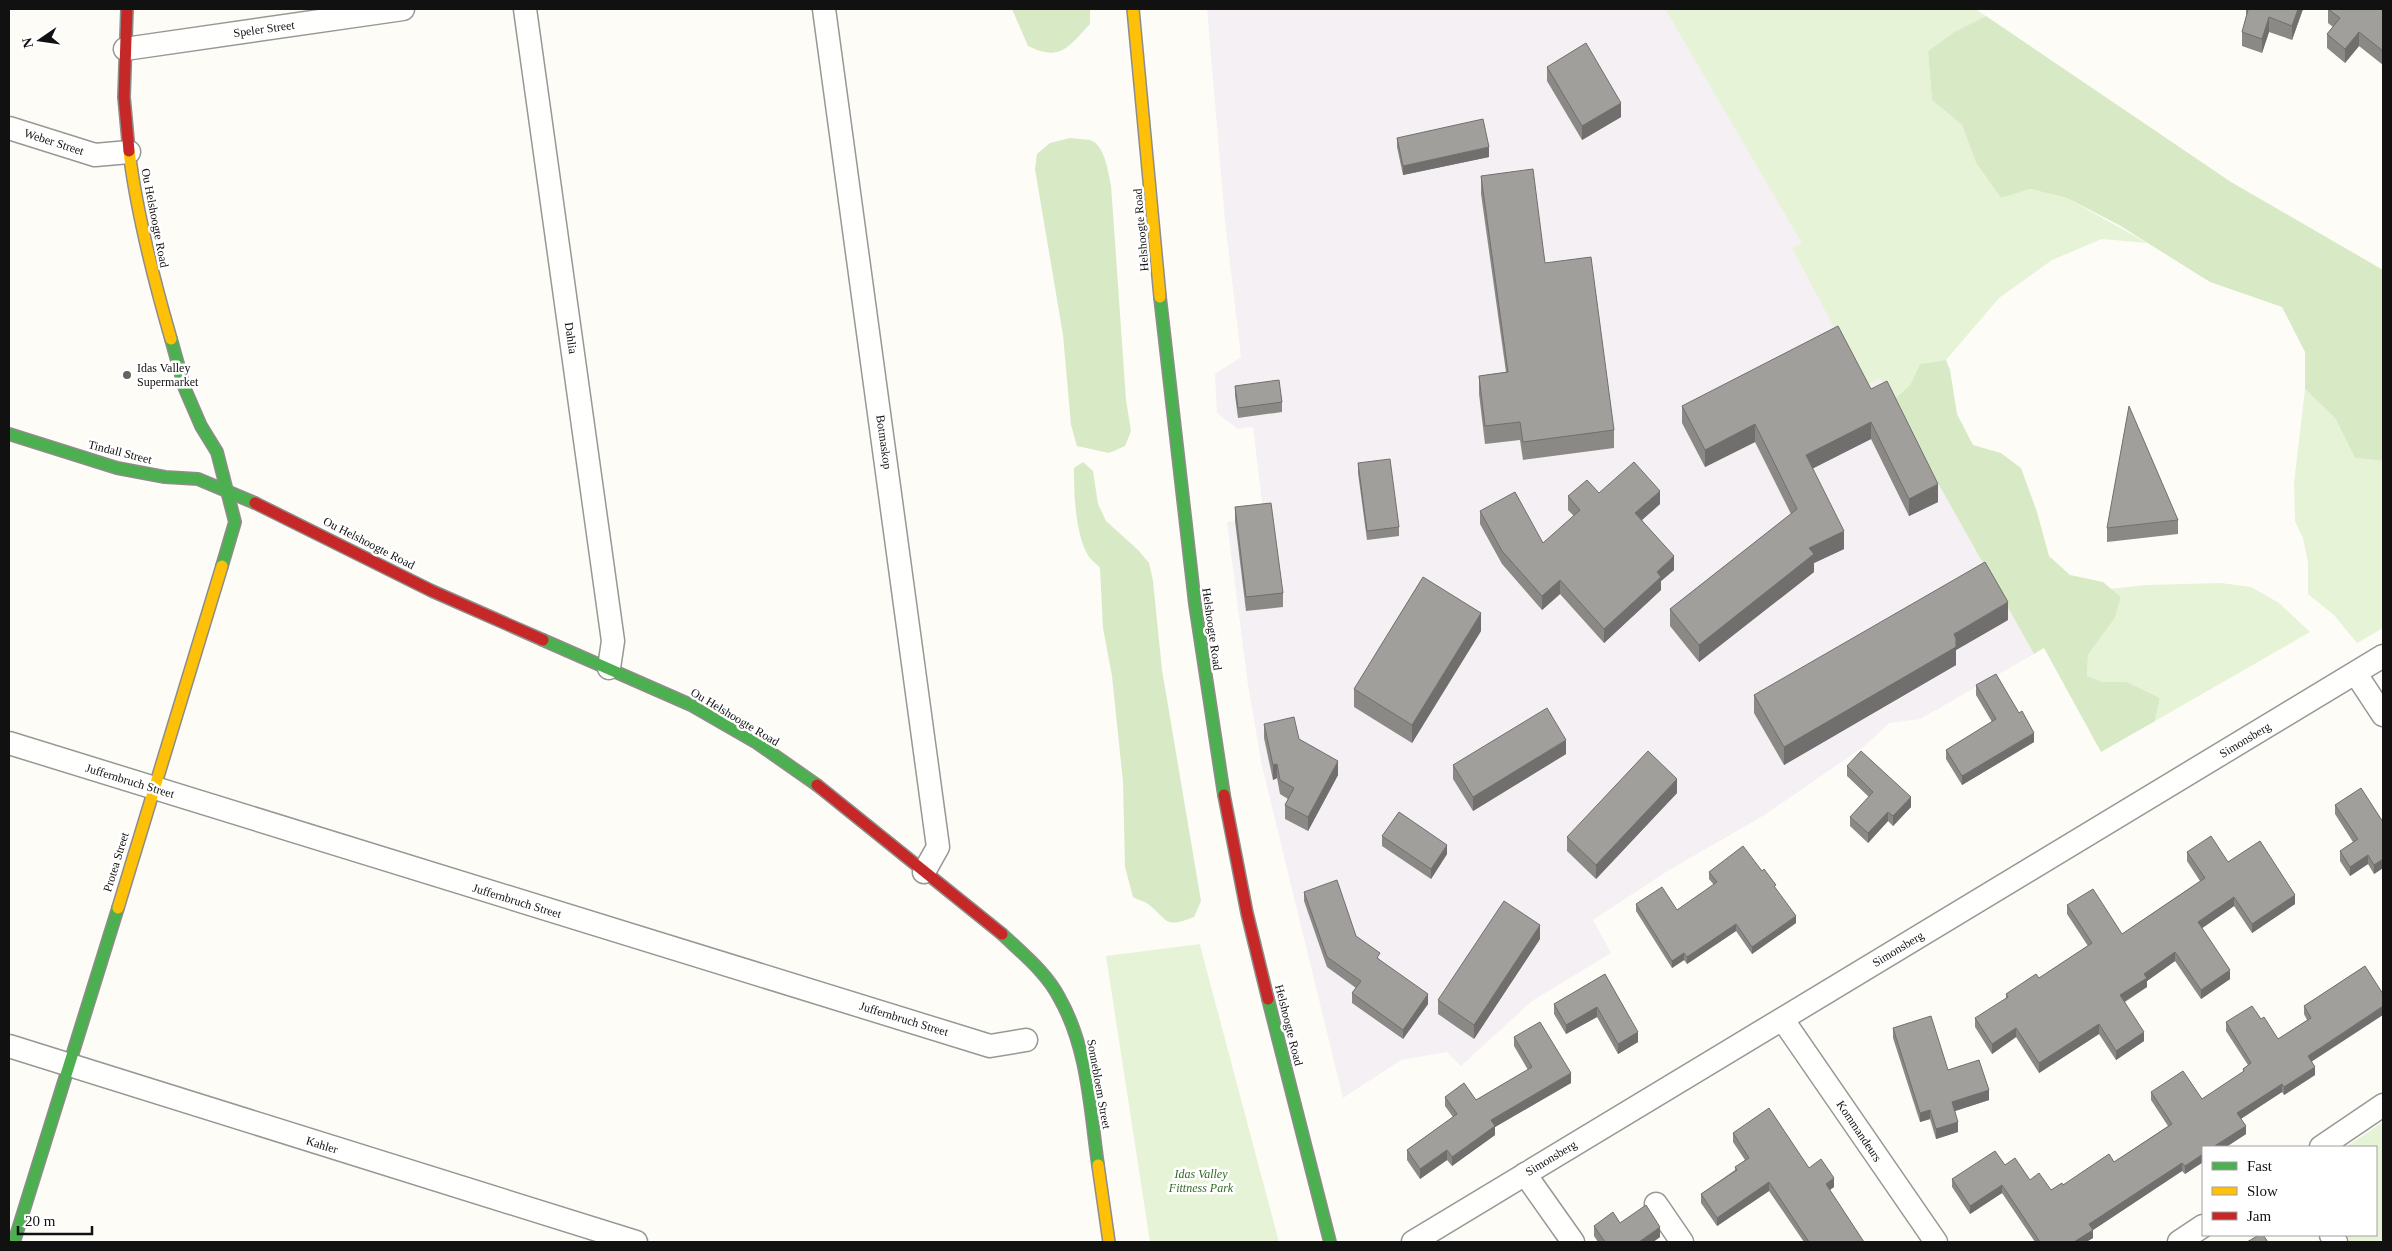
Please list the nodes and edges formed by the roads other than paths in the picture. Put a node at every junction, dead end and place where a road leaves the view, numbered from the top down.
1 (127, 9) edge
2 (403, 9) edge
3 (525, 9) edge
4 (824, 9) edge
5 (1134, 9) edge
6 (125, 49) junction
7 (9, 128) edge
8 (129, 152) junction
9 (9, 434) edge
10 (227, 490) junction
11 (2383, 656) edge
12 (609, 668) junction
13 (2356, 674) junction
14 (2383, 715) edge
15 (9, 743) edge
16 (153, 788) junction
17 (924, 872) junction
18 (1783, 1020) junction
19 (1026, 1040) dead end
20 (9, 1046) edge
21 (70, 1066) junction
22 (2383, 1105) edge
23 (2322, 1146) edge
24 (1525, 1174) junction
25 (1656, 1204) dead end
26 (2202, 1227) edge
27 (14, 1242) edge
28 (636, 1242) edge
29 (1109, 1242) edge
30 (1330, 1242) edge
31 (1413, 1242) edge
32 (1573, 1242) edge
33 (1682, 1242) edge
34 (1936, 1242) edge
35 (2179, 1242) edge

1 - 6 street, Ou Helshoogte Road
2 - 6 street, Speler Street
3 - 12 street, Dahlia
4 - 17 street, Botmaskop
5 - 30 street, Helshoogte Road
6 - 8 street, Ou Helshoogte Road
7 - 8 street, Weber Street
8 - 10 street, Ou Helshoogte Road
9 - 10 street, Tindall Street
10 - 12 street, Ou Helshoogte Road
10 - 16 street, Protea Street
11 - 13 street, Simonsberg
12 - 17 street, Ou Helshoogte Road
13 - 14 street
13 - 18 street, Simonsberg
15 - 16 street, Juffernbruch Street
16 - 19 street, Juffernbruch Street
16 - 21 street, Protea Street
17 - 29 street, Sonnebloem Street
18 - 24 street, Simonsberg
18 - 34 street, Kommandeurs
20 - 21 street, Kahler
21 - 27 street, Protea Street
21 - 28 street, Kahler
22 - 23 street
24 - 31 street, Simonsberg
24 - 32 street
25 - 33 street
26 - 35 street

